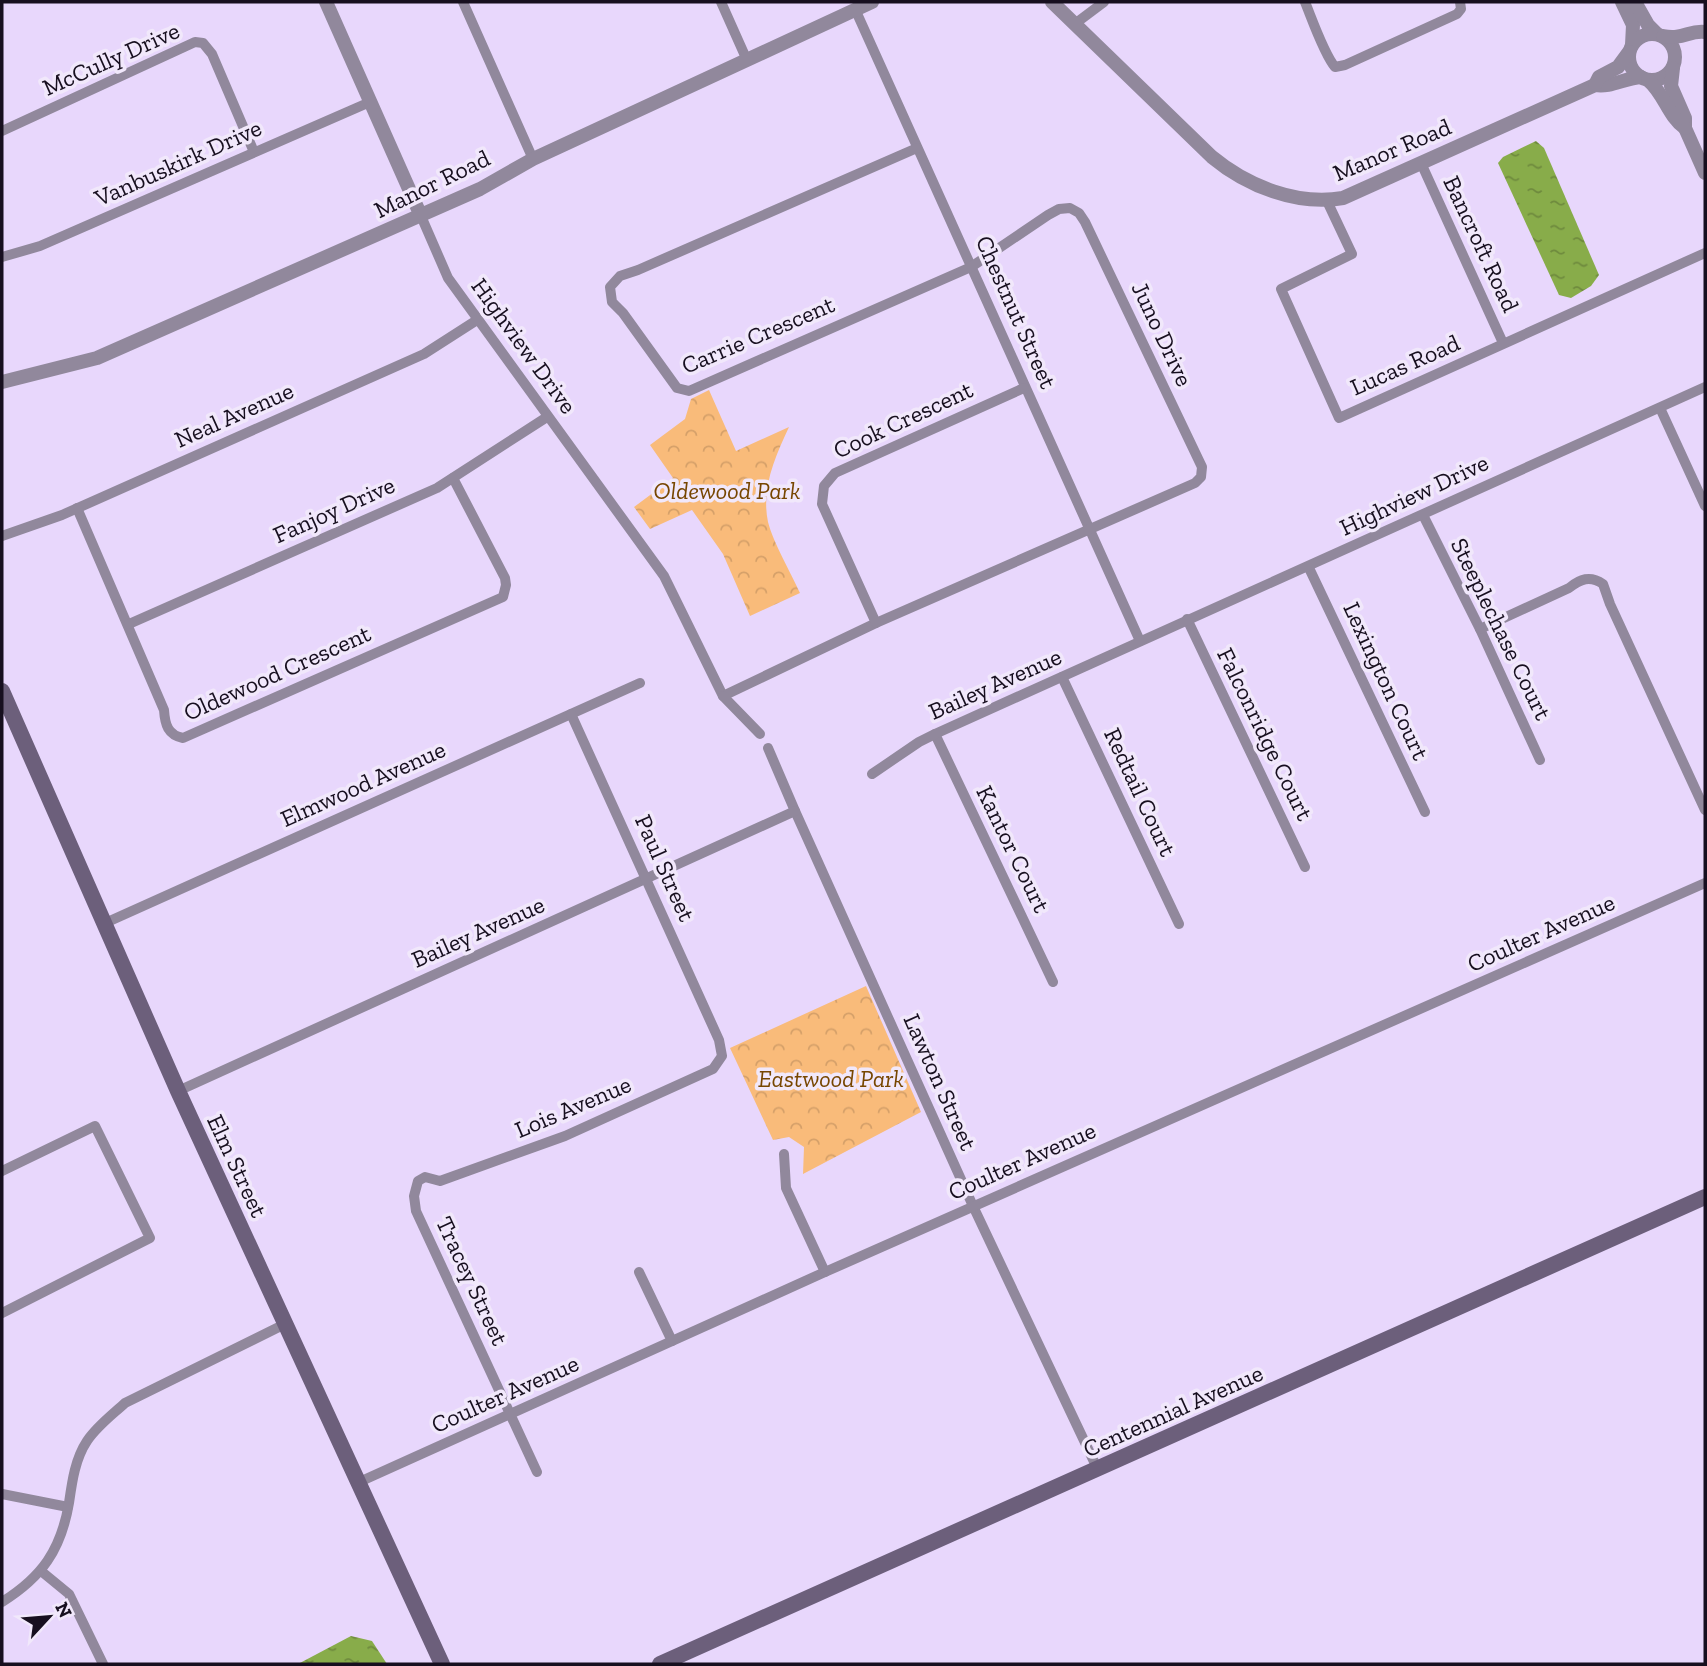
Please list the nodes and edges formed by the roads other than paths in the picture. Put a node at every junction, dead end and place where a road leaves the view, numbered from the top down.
1 (326, 2) edge
2 (463, 2) edge
3 (721, 2) edge
4 (872, 2) edge
5 (1052, 2) edge
6 (1104, 2) edge
7 (1305, 2) edge
8 (1460, 2) edge
9 (1622, 2) edge
10 (1635, 2) edge
11 (854, 6) edge
12 (1076, 23) junction
13 (1705, 32) edge
14 (1660, 35) junction
15 (1631, 48) junction
16 (746, 58) junction
17 (1674, 64) junction
18 (1644, 78) junction
19 (1595, 85) junction
20 (370, 102) junction
21 (1685, 128) junction
22 (2, 131) edge
23 (917, 148) junction
24 (254, 152) junction
25 (533, 159) junction
26 (1421, 163) junction
27 (1705, 173) edge
28 (1327, 201) junction
29 (421, 216) junction
30 (1705, 253) edge
31 (2, 257) edge
32 (971, 267) junction
33 (477, 320) junction
34 (1503, 343) junction
35 (2, 382) edge
36 (1705, 387) edge
37 (1024, 388) junction
38 (1660, 408) junction
39 (547, 417) junction
40 (453, 478) junction
41 (1705, 506) edge
42 (77, 508) junction
43 (1423, 515) junction
44 (1089, 529) junction
45 (2, 536) edge
46 (1309, 568) junction
47 (1187, 619) junction
48 (876, 623) junction
49 (129, 624) junction
50 (1480, 629) junction
51 (1140, 640) junction
52 (1062, 677) junction
53 (640, 682) dead end
54 (2, 691) edge
55 (723, 696) junction
56 (571, 713) junction
57 (8, 722) edge
58 (760, 734) dead end
59 (935, 734) junction
60 (768, 748) dead end
61 (1540, 760) dead end
62 (873, 774) dead end
63 (1705, 810) edge
64 (794, 811) junction
65 (1425, 812) dead end
66 (1306, 867) dead end
67 (647, 878) junction
68 (1705, 883) edge
69 (103, 924) junction
70 (1179, 924) dead end
71 (1053, 982) dead end
72 (719, 1040) joint
73 (177, 1091) junction
74 (784, 1154) dead end
75 (2, 1171) edge
76 (418, 1181) joint
77 (1705, 1197) edge
78 (973, 1206) junction
79 (639, 1272) dead end
80 (825, 1272) junction
81 (2, 1313) edge
82 (285, 1324) junction
83 (672, 1341) junction
84 (511, 1415) junction
85 (1098, 1470) junction
86 (537, 1472) dead end
87 (357, 1483) junction
88 (2, 1494) edge
89 (68, 1507) junction
90 (41, 1571) junction
91 (2, 1602) edge
92 (439, 1662) edge
93 (103, 1664) edge
94 (660, 1664) edge

1 - 20 street, Highview Drive
2 - 25 street
3 - 16 street
4 - 11 street, Manor Road
5 - 12 street, Manor Road
6 - 12 street
7 - 8 street
9 - 15 street
10 - 14 street
11 - 16 street, Manor Road
11 - 23 street, Chestnut Street
12 - 28 street, Manor Road
13 - 14 street
13 - 17 street
14 - 15 street
14 - 17 street
15 - 18 street
15 - 19 street
16 - 25 street, Manor Road
17 - 18 street
17 - 21 street
18 - 19 street, Manor Road
18 - 21 street
19 - 26 street, Manor Road
20 - 24 street, Vanbuskirk Drive
20 - 29 street, Highview Drive
21 - 27 street
22 - 24 street, McCully Drive
23 - 32 street, Chestnut Street
23 - 32 street, Carrie Crescent
24 - 31 street, Vanbuskirk Drive
25 - 29 street, Manor Road
26 - 28 street, Manor Road
26 - 34 street, Bancroft Road
28 - 34 street, Lucas Road
29 - 33 street, Highview Drive
29 - 35 street, Manor Road
30 - 34 street, Lucas Road
32 - 37 street, Chestnut Street
32 - 44 street, Juno Drive
33 - 39 street, Highview Drive
33 - 42 street, Neal Avenue
36 - 38 street, Highview Drive
37 - 44 street, Chestnut Street
37 - 48 street, Cook Crescent
38 - 41 street
38 - 43 street, Highview Drive
39 - 40 street, Fanjoy Drive
39 - 55 street, Highview Drive
40 - 49 street, Fanjoy Drive
40 - 49 street, Oldewood Crescent
42 - 45 street, Neal Avenue
42 - 49 street, Oldewood Crescent
43 - 46 street, Highview Drive
43 - 50 street, Steeplechase Court
44 - 48 street
44 - 51 street, Chestnut Street
46 - 47 street, Highview Drive
46 - 65 street, Lexington Court
47 - 51 street, Highview Drive
47 - 66 street, Falconridge Court
48 - 55 street
50 - 61 street, Steeplechase Court
50 - 63 street
51 - 52 street, Bailey Avenue
52 - 59 street, Bailey Avenue
52 - 70 street, Redtail Court
53 - 56 street, Elmwood Avenue
54 - 57 main road, Elm Street
55 - 58 street, Highview Drive
56 - 67 street, Paul Street
56 - 69 street, Elmwood Avenue
57 - 69 main road, Elm Street
59 - 62 street, Bailey Avenue
59 - 71 street, Kantor Court
60 - 64 street, Lawton Street
64 - 67 street, Bailey Avenue
64 - 78 street, Lawton Street
67 - 72 street, Paul Street
67 - 73 street, Bailey Avenue
68 - 78 street, Coulter Avenue
69 - 73 main road, Elm Street
72 - 76 street, Lois Avenue
73 - 82 main road, Elm Street
74 - 80 street
75 - 81 street
76 - 84 street, Tracey Street
77 - 85 main road, Centennial Avenue
78 - 80 street, Coulter Avenue
78 - 85 street, Lawton Street
79 - 83 street
80 - 83 street, Coulter Avenue
82 - 87 main road, Elm Street
82 - 89 street
83 - 84 street, Coulter Avenue
84 - 86 street, Tracey Street
84 - 87 street, Coulter Avenue
85 - 94 main road, Centennial Avenue
87 - 92 main road, Elm Street
88 - 89 street
89 - 90 street
90 - 91 street
90 - 93 street

